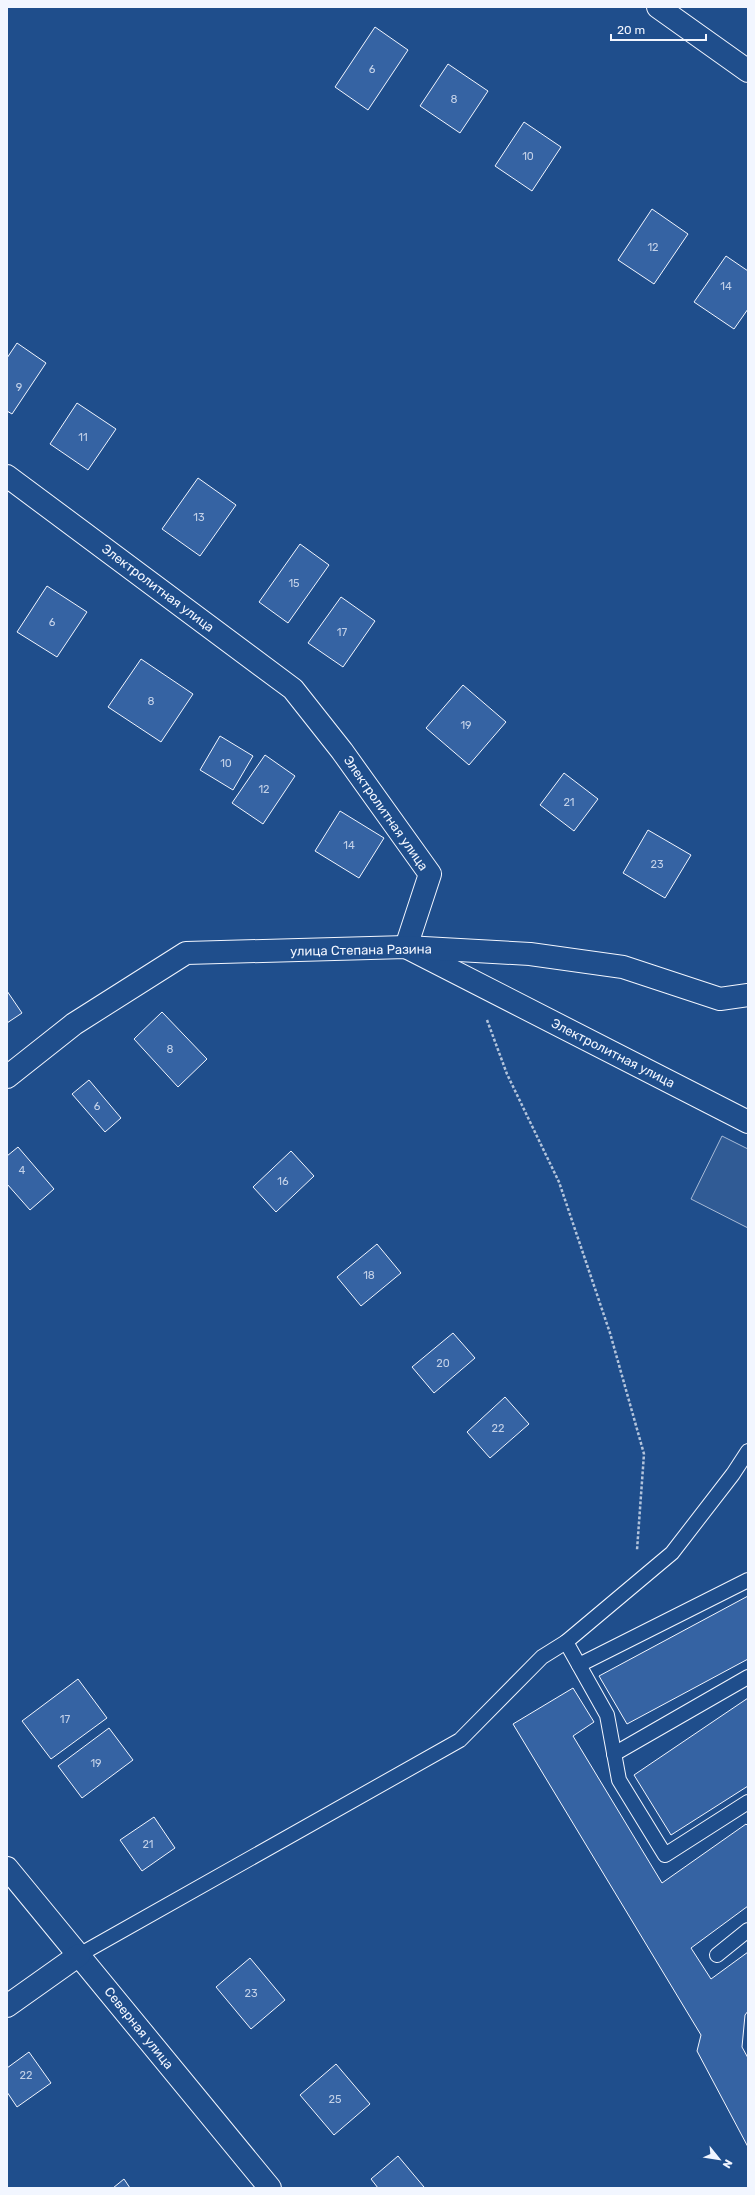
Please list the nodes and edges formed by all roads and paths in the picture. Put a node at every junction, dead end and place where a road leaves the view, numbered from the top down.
1 (658, 7) edge
2 (748, 71) edge
3 (7, 476) edge
4 (406, 947) junction
5 (472, 980) junction
6 (748, 995) edge
7 (7, 1077) edge
8 (748, 1122) edge
9 (748, 1451) edge
10 (636, 1555) dead end
11 (748, 1580) edge
12 (566, 1642) junction
13 (579, 1665) junction
14 (748, 1677) edge
15 (614, 1754) junction
16 (747, 1804) edge
17 (7, 1868) edge
18 (748, 1930) edge
19 (79, 1955) junction
20 (717, 1955) dead end
21 (7, 2006) edge
22 (270, 2188) edge

1 - 2 street
3 - 4 street, Электролитная улица
4 - 5 street, Электролитная улица
4 - 6 street, улица Степана Разина
4 - 7 street, улица Степана Разина
5 - 8 street, Электролитная улица
5 - 10 path
9 - 12 lane
11 - 13 lane
12 - 13 lane
12 - 19 lane
13 - 15 lane
14 - 15 lane
15 - 16 lane
17 - 19 street, Северная улица
18 - 20 lane
19 - 21 street
19 - 22 street, Северная улица

